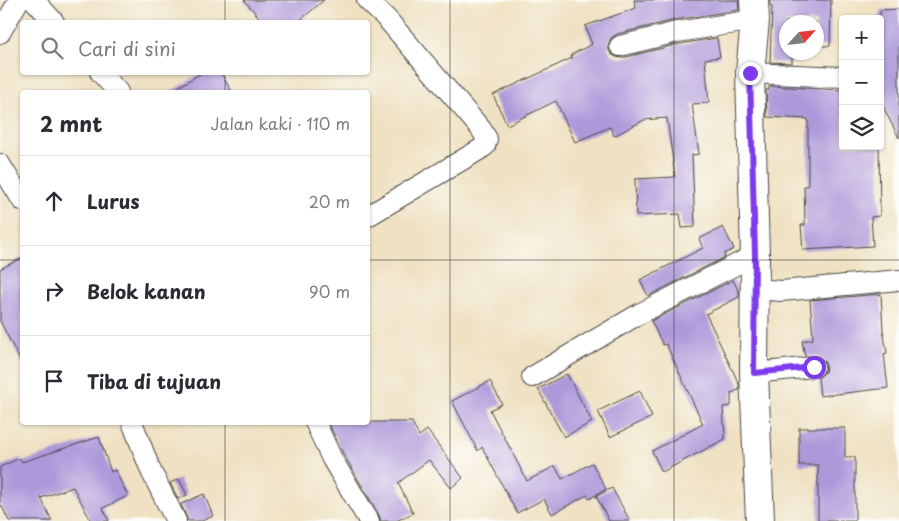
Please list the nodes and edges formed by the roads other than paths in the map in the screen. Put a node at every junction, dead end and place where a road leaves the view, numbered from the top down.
1 (19, 0) edge
2 (34, 0) edge
3 (367, 0) edge
4 (755, 10) edge
5 (52, 20) edge
6 (0, 33) edge
7 (620, 46) dead end
8 (750, 73) junction
9 (103, 75) edge
10 (839, 77) edge
11 (116, 90) edge
12 (0, 164) edge
13 (20, 197) edge
14 (370, 215) edge
15 (755, 255) junction
16 (899, 280) edge
17 (755, 289) junction
18 (814, 367) dead end
19 (754, 373) junction
20 (532, 377) dead end
21 (133, 425) edge
22 (316, 425) edge
23 (176, 521) edge
24 (369, 521) edge
25 (760, 521) edge

1 - 6 street
2 - 5 street
3 - 14 street
4 - 7 street
4 - 8 main road
8 - 10 street
8 - 15 main road
9 - 11 street
12 - 13 street
15 - 17 main road
15 - 20 street
16 - 17 street
17 - 19 main road
18 - 19 street
19 - 25 main road
21 - 23 street
22 - 24 street

